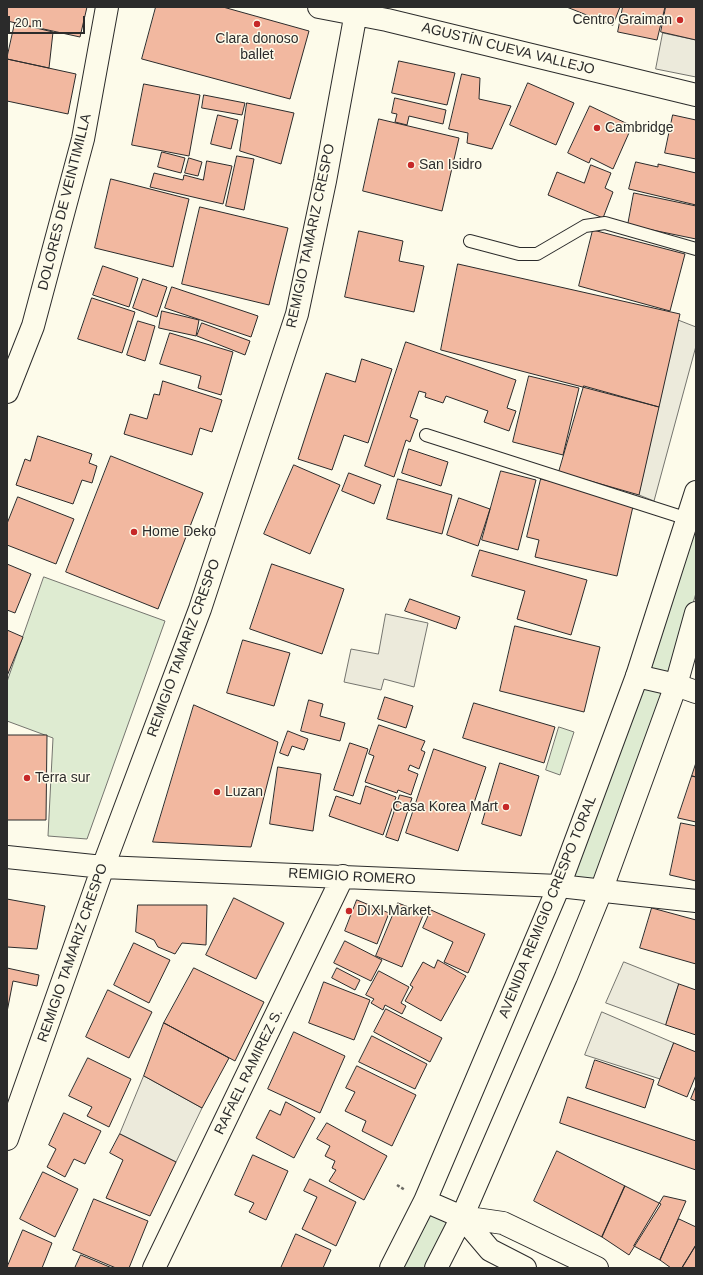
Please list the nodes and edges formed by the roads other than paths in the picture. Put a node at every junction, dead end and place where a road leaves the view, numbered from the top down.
1 (107, 7) edge
2 (319, 7) edge
3 (356, 11) edge
4 (696, 95) edge
5 (470, 241) dead end
6 (696, 249) edge
7 (7, 392) edge
8 (426, 435) dead end
9 (696, 492) edge
10 (688, 520) junction
11 (696, 613) edge
12 (637, 676) junction
13 (686, 689) edge
14 (7, 857) edge
15 (103, 867) junction
16 (343, 876) junction
17 (559, 886) junction
18 (601, 891) junction
19 (696, 901) edge
20 (7, 1139) edge
21 (425, 1201) junction
22 (462, 1217) junction
23 (154, 1268) edge
24 (391, 1268) edge
25 (436, 1268) edge
26 (525, 1268) edge
27 (597, 1268) edge

1 - 7 street, DOLORES DE VEINTIMILLA
2 - 3 street, AGUSTÍN CUEVA VALLEJO
3 - 4 street, AGUSTÍN CUEVA VALLEJO
3 - 15 street, REMIGIO TAMARIZ CRESPO
5 - 6 lane
8 - 10 lane
9 - 10 street, AVENIDA REMIGIO CRESPO TORAL
10 - 12 street, AVENIDA REMIGIO CRESPO TORAL
11 - 13 street
12 - 13 street
12 - 17 street, AVENIDA REMIGIO CRESPO TORAL
13 - 18 street
14 - 15 street, REMIGIO ROMERO
15 - 16 street, REMIGIO ROMERO
15 - 20 street, REMIGIO TAMARIZ CRESPO
16 - 17 street, REMIGIO ROMERO
16 - 23 street, RAFAEL RAMIREZ S.
17 - 18 street, REMIGIO ROMERO
17 - 21 street, AVENIDA REMIGIO CRESPO TORAL
18 - 19 street, REMIGIO ROMERO
18 - 22 street
21 - 22 street
21 - 24 street, AVENIDA REMIGIO CRESPO TORAL
22 - 25 street
22 - 26 street
22 - 27 street

